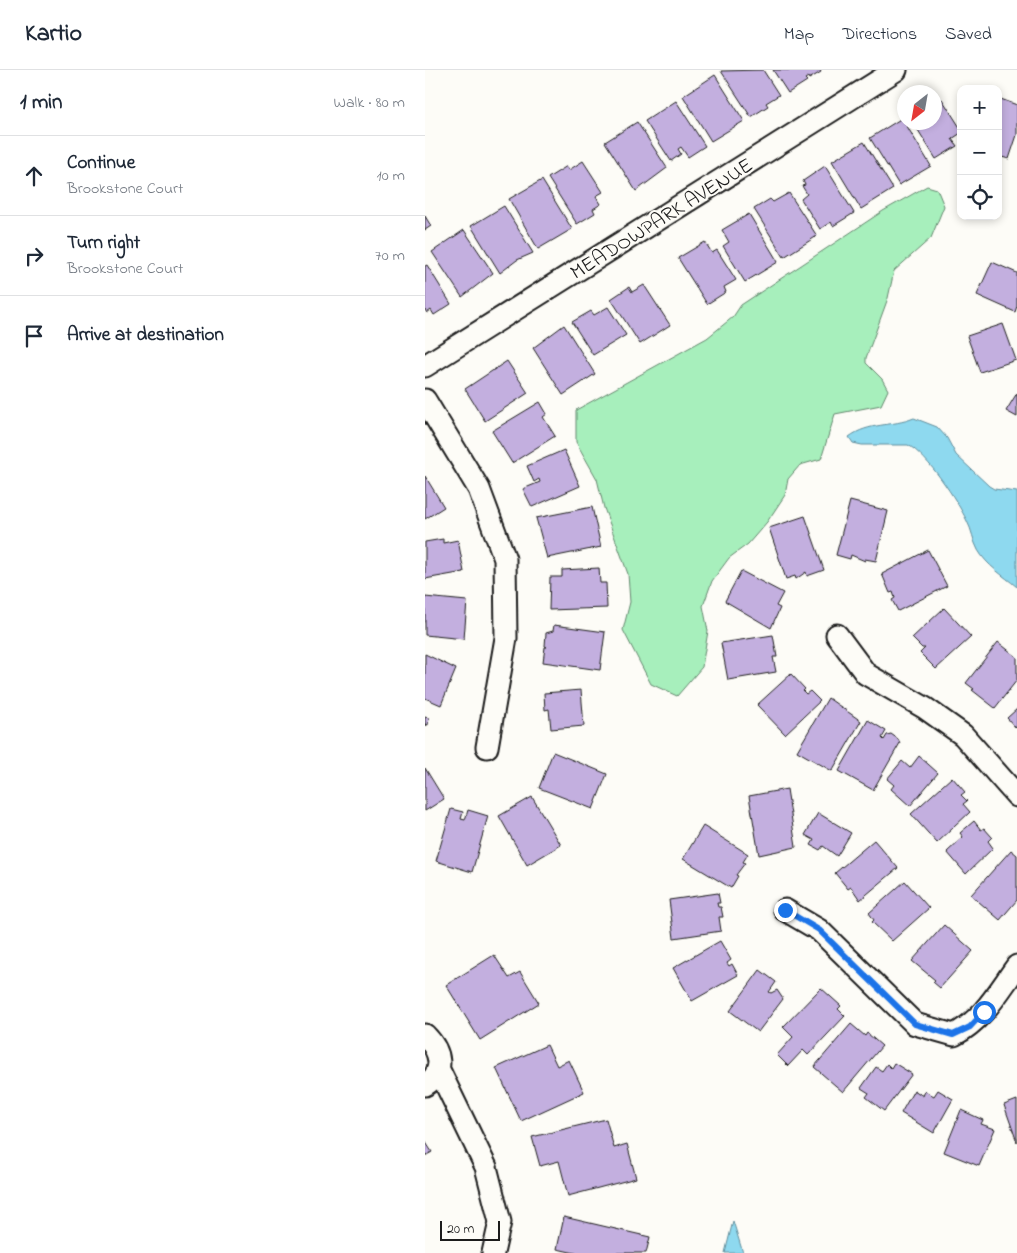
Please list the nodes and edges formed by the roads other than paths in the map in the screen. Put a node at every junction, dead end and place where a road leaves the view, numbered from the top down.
1 (896, 70) edge
2 (425, 366) edge
3 (425, 400) edge
4 (837, 635) dead end
5 (487, 747) dead end
6 (1017, 796) edge
7 (785, 910) dead end
8 (1017, 966) edge
9 (425, 1035) edge
10 (432, 1077) edge
11 (493, 1253) edge

1 - 2 street, MEADOWPARK AVENUE
3 - 5 street
4 - 6 street
7 - 8 street
9 - 10 street
10 - 11 street

